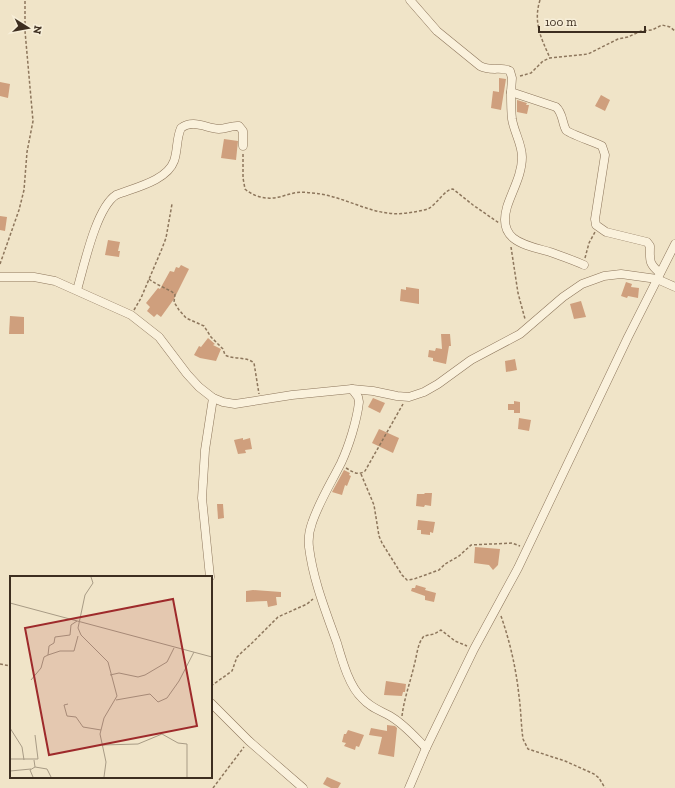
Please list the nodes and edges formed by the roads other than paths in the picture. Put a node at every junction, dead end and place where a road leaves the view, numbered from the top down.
1 (410, 0) edge
2 (511, 92) junction
3 (243, 146) road end
4 (675, 244) edge
5 (584, 265) road end
6 (659, 276) junction
7 (0, 277) edge
8 (675, 287) edge
9 (77, 290) junction
10 (352, 389) junction
11 (213, 398) junction
12 (210, 576) edge
13 (212, 704) edge
14 (426, 748) junction
15 (304, 788) edge
16 (409, 788) edge

1 - 2 street
2 - 5 street
2 - 6 street
3 - 9 street
4 - 6 street
6 - 8 street
6 - 10 street
6 - 14 street
7 - 9 street
9 - 11 street
10 - 11 street
10 - 14 street
11 - 12 street
13 - 15 street
14 - 16 street

